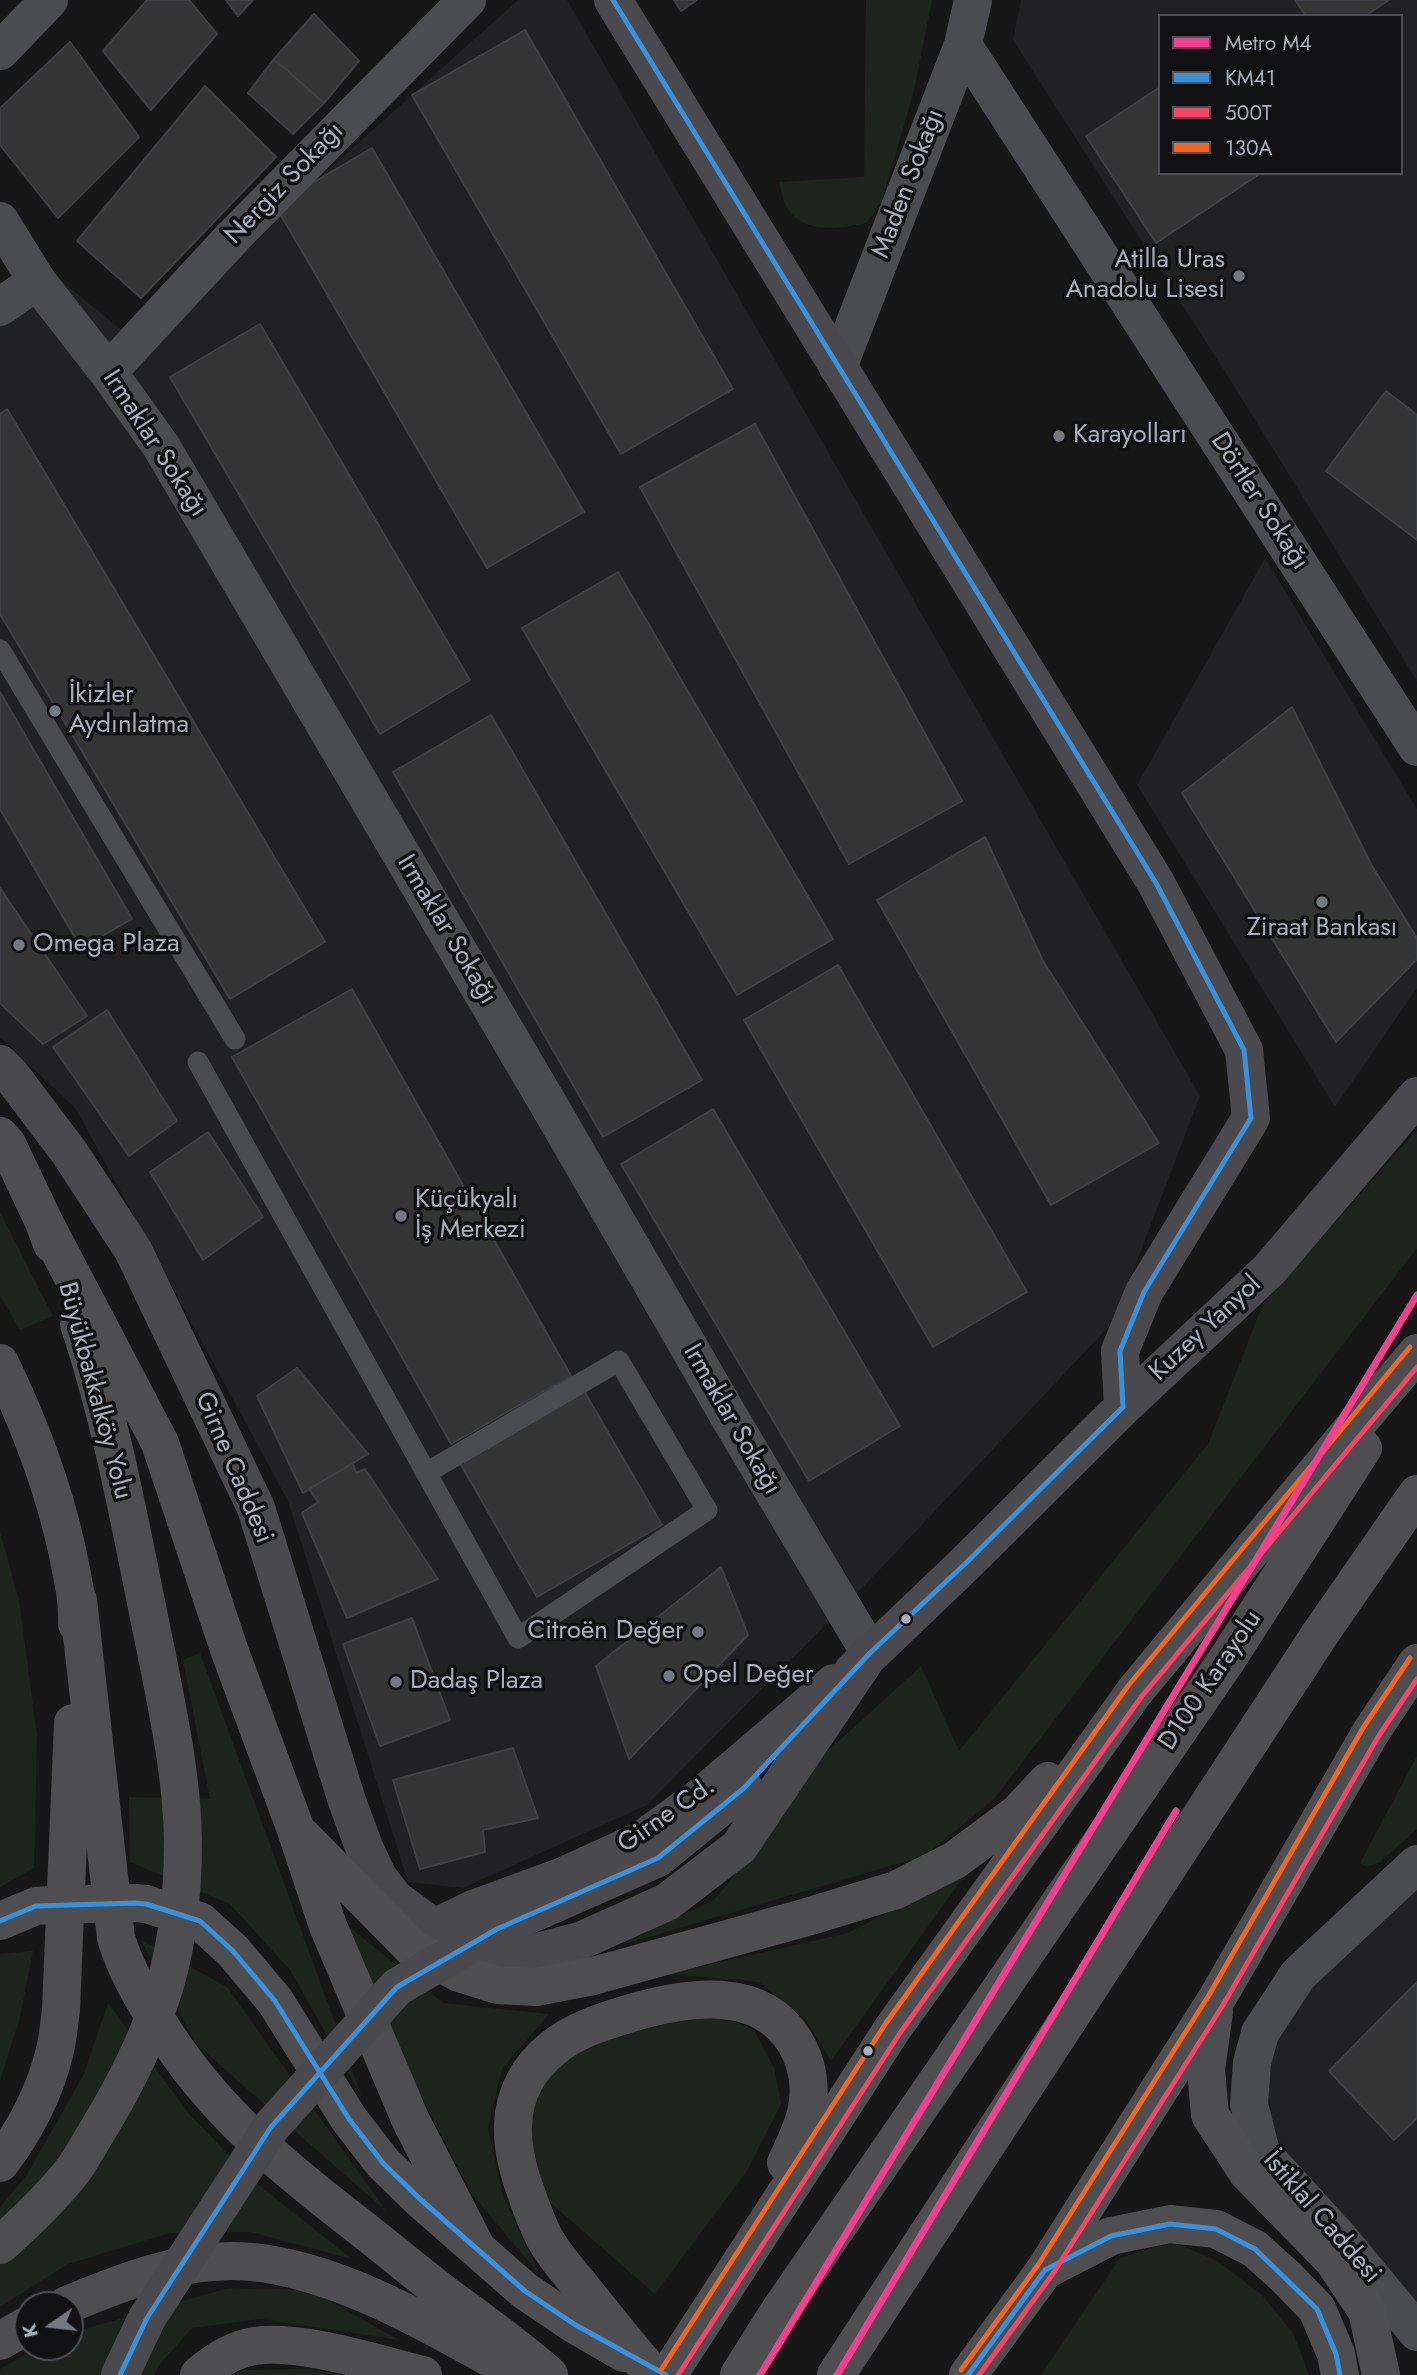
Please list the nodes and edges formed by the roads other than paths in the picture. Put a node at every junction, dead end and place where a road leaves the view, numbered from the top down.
1 (49, 0) edge
2 (467, 0) edge
3 (613, 0) edge
4 (973, 0) edge
5 (963, 46) junction
6 (0, 51) edge
7 (0, 221) edge
8 (37, 281) junction
9 (0, 307) edge
10 (838, 367) junction
11 (108, 372) junction
12 (0, 650) edge
13 (1417, 747) edge
14 (235, 1039) dead end
15 (198, 1062) dead end
16 (0, 1063) edge
17 (1417, 1096) edge
18 (0, 1136) edge
19 (44, 1222) junction
20 (1417, 1353) edge
21 (0, 1363) edge
22 (1417, 1364) edge
23 (1123, 1407) junction
24 (426, 1473) junction
25 (1417, 1494) edge
26 (78, 1600) junction
27 (870, 1653) junction
28 (1417, 1663) edge
29 (1135, 1691) junction
30 (296, 1830) junction
31 (1417, 1864) edge
32 (0, 1921) edge
33 (434, 1928) junction
34 (1216, 2000) junction
35 (0, 2163) edge
36 (0, 2245) edge
37 (476, 2248) junction
38 (741, 2264) junction
39 (1045, 2270) junction
40 (84, 2298) edge
41 (1415, 2324) edge
42 (659, 2371) edge
43 (120, 2375) edge
44 (199, 2375) edge
45 (424, 2375) edge
46 (521, 2375) edge
47 (549, 2375) edge
48 (739, 2375) edge
49 (836, 2375) edge
50 (968, 2375) edge
51 (1340, 2375) edge
52 (1381, 2375) edge

1 - 6 street
2 - 11 street, Nergiz Sokağı
3 - 10 street
4 - 5 street, Maden Sokağı
5 - 10 street, Maden Sokağı
5 - 13 street, Dörtler Sokağı
7 - 8 street, Irmaklar Sokağı
8 - 9 street
8 - 11 street, Irmaklar Sokağı
10 - 23 street
11 - 27 street, Irmaklar Sokağı
12 - 14 lane
15 - 24 lane
16 - 33 street, Girne Caddesi
17 - 23 street, Kuzey Yanyol
18 - 19 highway, Büyükbakkalköy Yolu
19 - 30 highway
19 - 36 highway, Büyükbakkalköy Yolu, bridge
20 - 29 highway
21 - 26 highway
22 - 48 highway, D100 Karayolu
23 - 27 street, Kuzey Yanyol
24 - 24 lane
25 - 49 highway
26 - 35 highway
26 - 47 highway
27 - 33 street, Girne Cd.
27 - 33 street, Girne Caddesi
27 - 43 street, Kuzey Yanyol, bridge
28 - 34 highway
29 - 30 highway
29 - 38 highway
30 - 37 highway
31 - 41 street, İstiklal Caddesi
32 - 37 highway, bridge
34 - 39 highway
34 - 52 highway
37 - 42 highway
38 - 42 highway
38 - 42 highway
39 - 50 highway
39 - 51 highway
40 - 46 highway
44 - 45 highway

